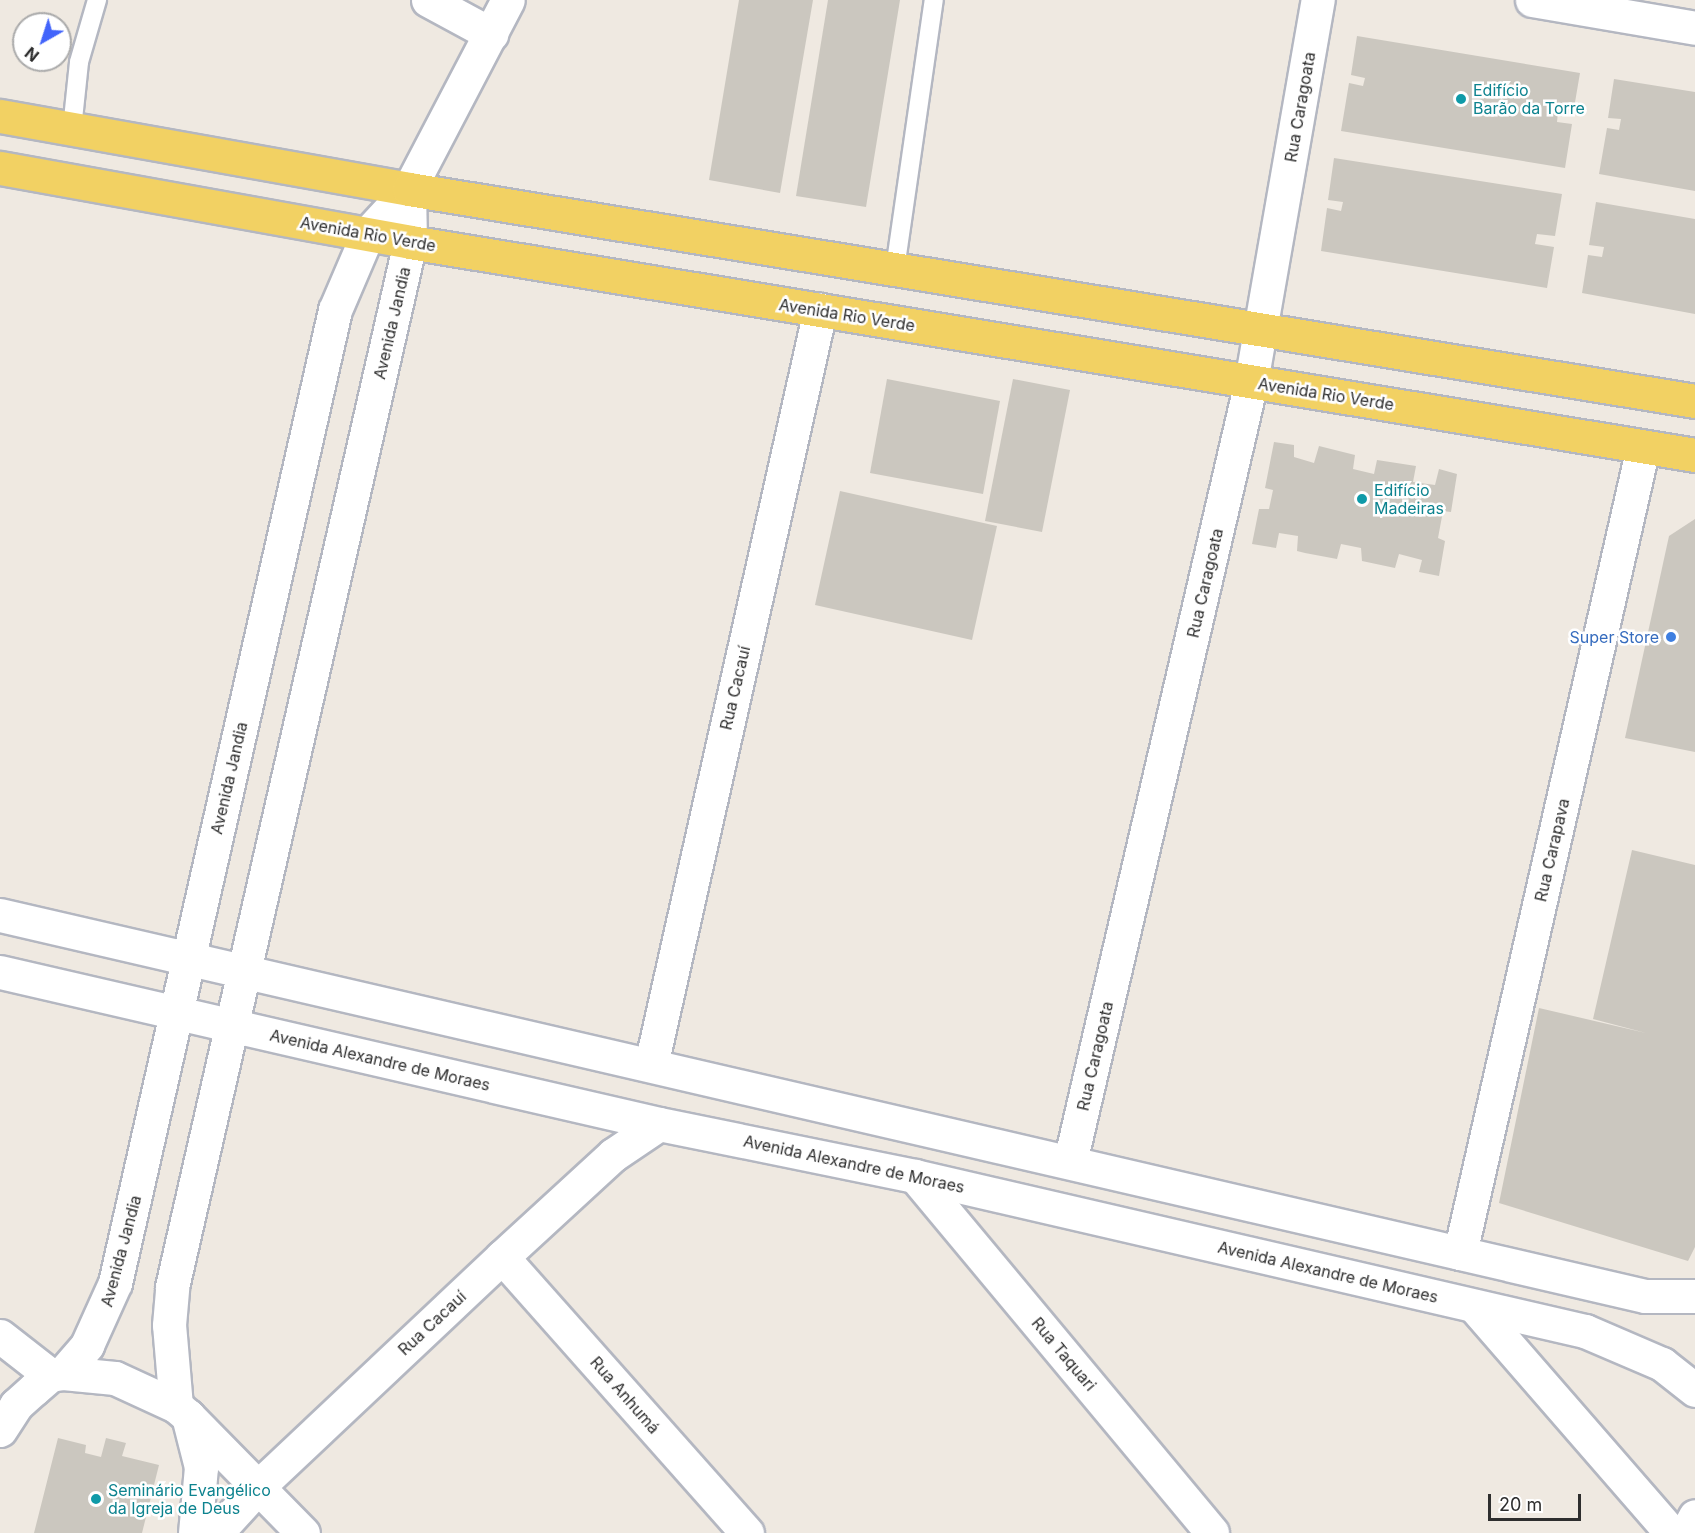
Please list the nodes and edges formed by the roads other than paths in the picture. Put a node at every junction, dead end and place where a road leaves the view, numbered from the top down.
1 (97, 0) edge
2 (428, 0) edge
3 (508, 0) edge
4 (934, 0) edge
5 (1318, 0) edge
6 (1532, 0) edge
7 (1695, 28) edge
8 (491, 34) junction
9 (0, 116) edge
10 (72, 129) junction
11 (0, 168) edge
12 (409, 189) junction
13 (368, 233) junction
14 (410, 242) junction
15 (894, 269) junction
16 (820, 310) junction
17 (1261, 330) junction
18 (1251, 382) junction
19 (1695, 401) edge
20 (1643, 447) junction
21 (1695, 455) edge
22 (0, 915) edge
23 (189, 958) junction
24 (242, 971) junction
25 (0, 972) edge
26 (177, 1013) junction
27 (229, 1025) junction
28 (651, 1065) junction
29 (659, 1124) junction
30 (1070, 1162) junction
31 (915, 1176) junction
32 (1460, 1252) junction
33 (502, 1257) junction
34 (1695, 1296) edge
35 (1474, 1306) junction
36 (0, 1336) edge
37 (57, 1374) junction
38 (1695, 1390) edge
39 (182, 1411) junction
40 (0, 1430) edge
41 (260, 1485) junction
42 (1695, 1516) edge
43 (1195, 1527) edge
44 (195, 1533) edge
45 (216, 1533) edge
46 (303, 1533) edge
47 (747, 1533) edge
48 (1671, 1533) edge
49 (1686, 1533) edge

1 - 10 lane
2 - 8 street
3 - 8 street, Avenida Jandia
4 - 15 lane
5 - 17 street, Rua Caragoata
6 - 7 street
8 - 12 street, Avenida Jandia
9 - 10 main road
10 - 12 main road
11 - 13 main road, Avenida Rio Verde
12 - 13 street, Avenida Jandia
12 - 14 street, Avenida Jandia
12 - 15 main road
13 - 14 main road, Avenida Rio Verde
13 - 23 street, Avenida Jandia
14 - 16 main road, Avenida Rio Verde
14 - 24 street, Avenida Jandia
15 - 17 main road
16 - 18 main road, Avenida Rio Verde
16 - 28 street, Rua Cacauí
17 - 18 street, Rua Caragoata
17 - 19 main road
18 - 20 main road, Avenida Rio Verde
18 - 30 street, Rua Caragoata
20 - 21 main road, Avenida Rio Verde
20 - 32 street, Rua Carapava
22 - 23 street
23 - 24 street
23 - 26 street, Avenida Jandia
24 - 27 street, Avenida Jandia
24 - 28 street
25 - 26 street, Avenida Alexandre de Moraes
26 - 27 street, Avenida Alexandre de Moraes
26 - 37 street, Avenida Jandia
27 - 29 street, Avenida Alexandre de Moraes
27 - 39 street, Avenida Jandia
28 - 30 street
29 - 31 street, Avenida Alexandre de Moraes
29 - 33 street, Rua Cacauí
30 - 32 street
31 - 35 street, Avenida Alexandre de Moraes
31 - 43 street, Rua Taquari
32 - 34 street
33 - 41 street, Rua Cacauí
33 - 47 street, Rua Anhumá
35 - 38 street, Avenida Alexandre de Moraes
35 - 48 street
36 - 37 street
37 - 39 street
37 - 40 street, Avenida Jandia
39 - 41 street
39 - 44 street, Avenida Jandia
41 - 45 street, Rua Cacauí
41 - 46 street
42 - 49 street

